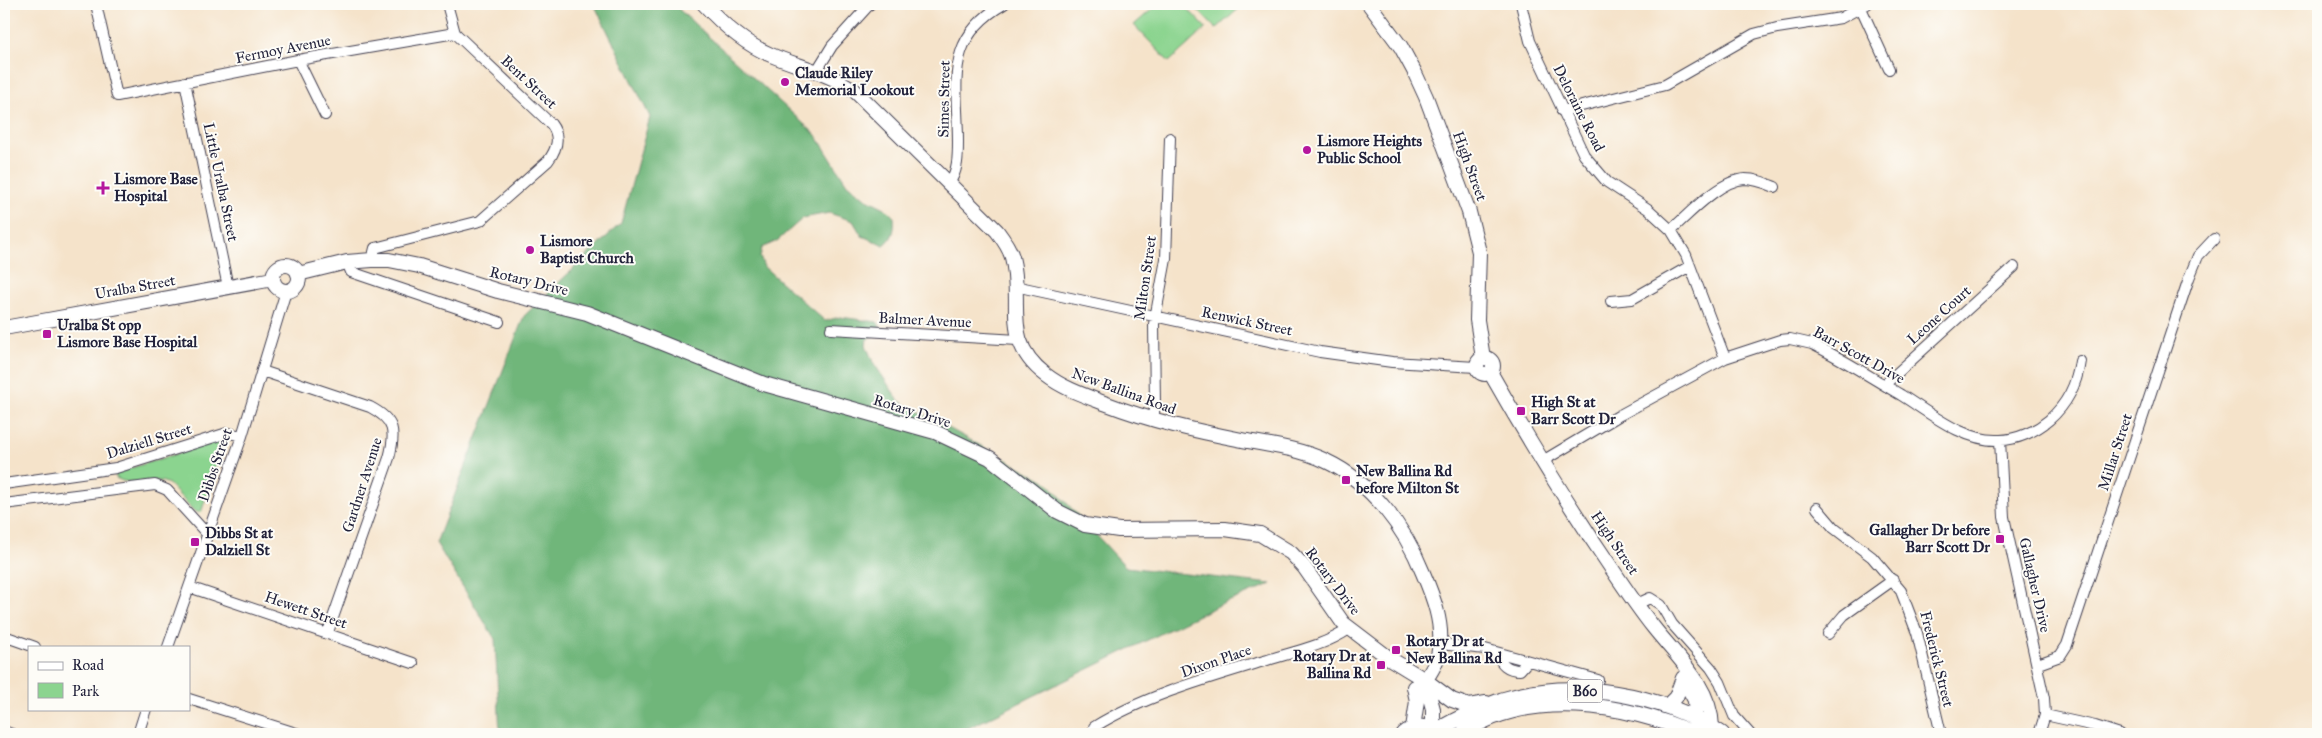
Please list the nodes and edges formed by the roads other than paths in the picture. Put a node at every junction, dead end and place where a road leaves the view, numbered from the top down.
1 (96, 4) edge
2 (447, 4) edge
3 (704, 4) edge
4 (870, 4) edge
5 (1004, 4) edge
6 (1369, 4) edge
7 (1521, 4) edge
8 (1864, 6) edge
9 (455, 33) junction
10 (298, 60) junction
11 (1889, 69) dead end
12 (816, 72) junction
13 (185, 82) junction
14 (1562, 111) junction
15 (326, 115) dead end
16 (1170, 138) dead end
17 (949, 183) junction
18 (1775, 187) dead end
19 (1671, 230) junction
20 (2214, 239) dead end
21 (372, 260) junction
22 (347, 262) junction
23 (1690, 266) junction
24 (2014, 268) dead end
25 (298, 274) junction
26 (272, 279) junction
27 (1015, 286) junction
28 (228, 287) junction
29 (286, 291) junction
30 (1610, 301) dead end
31 (1155, 318) junction
32 (499, 322) dead end
33 (4, 328) edge
34 (831, 329) dead end
35 (1018, 340) junction
36 (1725, 358) junction
37 (2080, 361) dead end
38 (1480, 362) junction
39 (262, 371) junction
40 (1884, 385) junction
41 (1153, 420) junction
42 (242, 436) junction
43 (2000, 440) junction
44 (1541, 462) junction
45 (4, 484) edge
46 (4, 504) edge
47 (1817, 508) dead end
48 (207, 534) junction
49 (1893, 580) junction
50 (189, 587) junction
51 (1637, 604) junction
52 (1655, 628) junction
53 (1349, 629) junction
54 (328, 632) junction
55 (1828, 634) dead end
56 (4, 636) edge
57 (1440, 644) junction
58 (32, 646) edge
59 (168, 646) edge
60 (1389, 658) junction
61 (413, 663) dead end
62 (2038, 664) junction
63 (1683, 678) junction
64 (1425, 680) junction
65 (1598, 680) dead end
66 (1417, 694) junction
67 (190, 699) edge
68 (1502, 700) junction
69 (1666, 706) junction
70 (146, 710) edge
71 (2045, 715) junction
72 (1696, 718) junction
73 (1094, 727) dead end
74 (4, 731) edge
75 (1409, 731) edge
76 (1436, 731) edge
77 (1713, 732) edge
78 (12, 734) edge
79 (138, 734) edge
80 (299, 734) edge
81 (1462, 734) edge
82 (1694, 734) edge
83 (1750, 734) edge
84 (1941, 734) edge
85 (2039, 734) edge
86 (2120, 734) edge

1 - 13 street, Fermoy Avenue
2 - 9 street
3 - 12 street, New Ballina Road
4 - 12 street
5 - 17 street, Simes Street
6 - 38 street, High Street
7 - 14 street, Deloraine Road
8 - 11 street
8 - 14 street
9 - 10 street, Fermoy Avenue
9 - 21 street, Bent Street
10 - 13 street, Fermoy Avenue
10 - 15 street
12 - 17 street, New Ballina Road
13 - 28 street, Little Uralba Street
14 - 19 street, Deloraine Road
16 - 31 street, Milton Street
17 - 27 street, New Ballina Road
18 - 19 street
19 - 23 street, Deloraine Road
20 - 62 street, Millar Street
21 - 22 street, Uralba Street
21 - 53 street, Rotary Drive
22 - 25 street, Uralba Street
22 - 32 street
23 - 30 street
23 - 36 street, Deloraine Road
24 - 40 street, Leone Court
25 - 26 street, Uralba Street
25 - 29 street
26 - 28 street, Uralba Street
26 - 29 street
27 - 31 street, Renwick Street
27 - 35 street, New Ballina Road
28 - 33 street, Uralba Street
29 - 39 street, Dibbs Street
31 - 38 street, Renwick Street
31 - 41 street, Milton Street
34 - 35 street, Balmer Avenue
35 - 41 street, New Ballina Road
36 - 40 street, Barr Scott Drive
36 - 44 street, Barr Scott Drive
37 - 43 street, Barr Scott Drive
38 - 44 street, High Street
39 - 42 street, Dibbs Street
39 - 54 street, Gardner Avenue
40 - 43 street, Barr Scott Drive
41 - 57 street, New Ballina Road
42 - 45 street, Dalziell Street
42 - 48 street, Dibbs Street
43 - 62 street, Gallagher Drive
44 - 51 street, High Street
46 - 48 street
47 - 49 street, Frederick Street
48 - 50 street, Dibbs Street
49 - 55 street
49 - 84 street, Frederick Street
50 - 54 street, Hewett Street
50 - 59 street, Dibbs Street
51 - 52 street, High Street
51 - 83 street
52 - 63 street
52 - 77 street
53 - 60 street, Rotary Drive
53 - 73 street, Dixon Place
54 - 61 street, Hewett Street
56 - 58 street
57 - 64 street, New Ballina Road
57 - 65 street
60 - 64 street, Rotary Drive
60 - 66 street, Rotary Drive
62 - 71 street, Gallagher Drive
63 - 69 street
63 - 72 street
64 - 66 street, New Ballina Road
64 - 68 street, Rotary Drive
64 - 76 street
66 - 75 street
67 - 80 street
68 - 69 main road, B60
68 - 76 main road, B60
69 - 72 main road, B60
70 - 79 street
71 - 85 street, Gallagher Drive
71 - 86 street
72 - 77 main road, B60
74 - 78 street
75 - 76 main road
81 - 82 main road, B60

